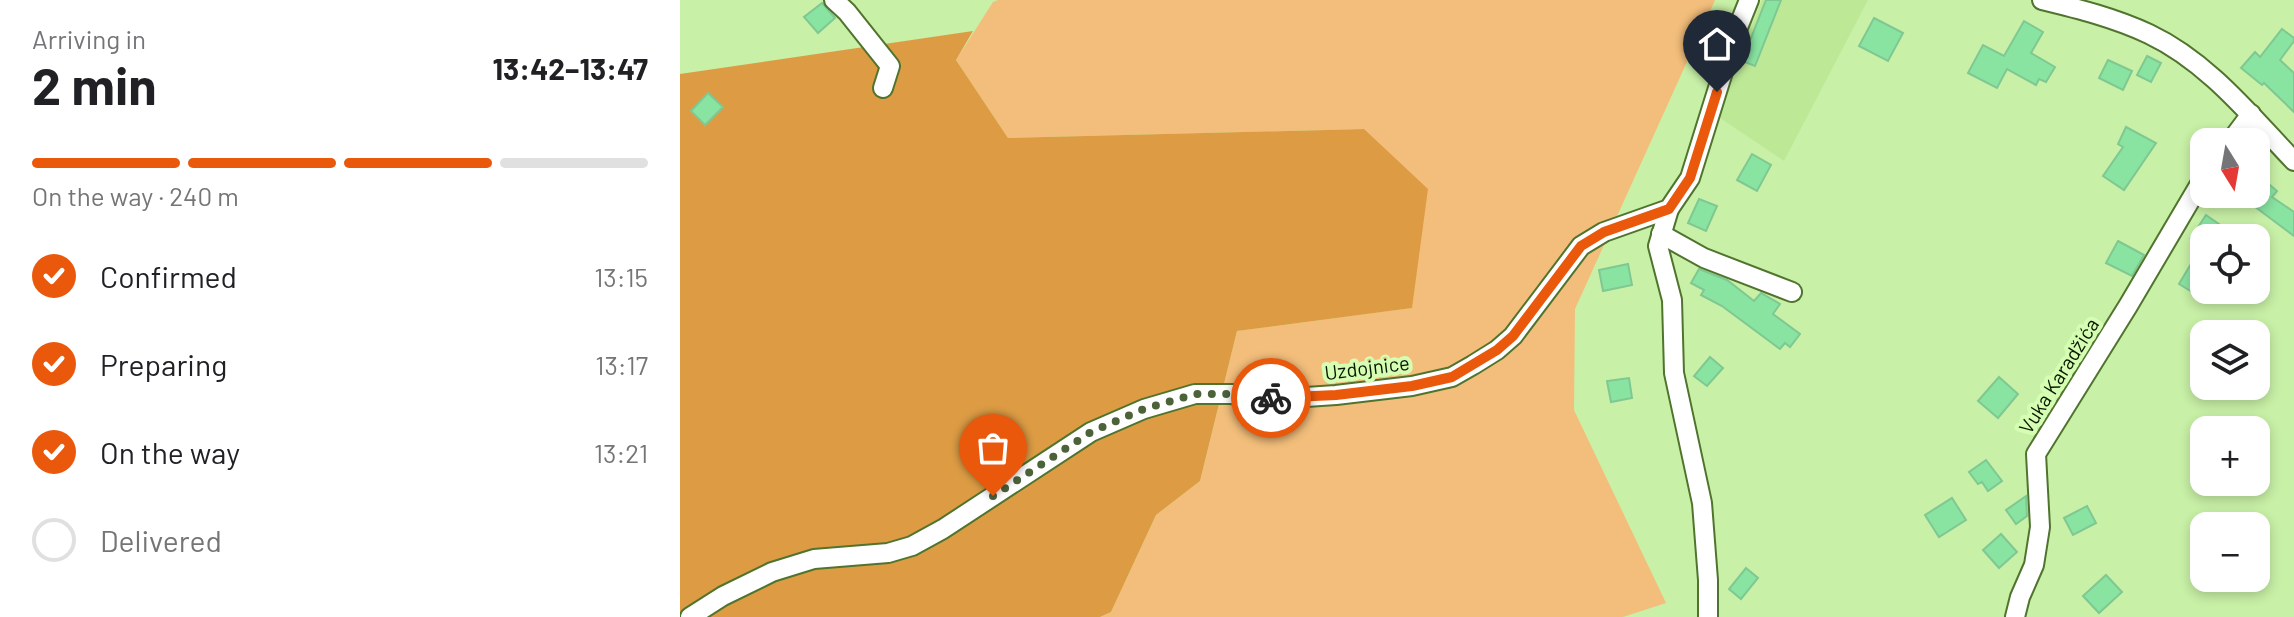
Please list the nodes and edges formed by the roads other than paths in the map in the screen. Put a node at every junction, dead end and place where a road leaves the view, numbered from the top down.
1 (834, 0) edge
2 (1749, 0) edge
3 (2042, 0) edge
4 (883, 88) dead end
5 (2251, 114) junction
6 (2240, 128) edge
7 (2292, 153) edge
8 (2190, 201) edge
9 (1669, 209) junction
10 (1661, 234) junction
11 (1792, 292) dead end
12 (690, 617) edge
13 (1708, 617) edge
14 (2015, 617) edge

1 - 4 street
2 - 9 street
3 - 5 street
5 - 6 street
5 - 7 street
8 - 14 street, Vuka Karadžića
9 - 10 street
9 - 12 street, Uzdojnice
10 - 11 street
10 - 13 street

